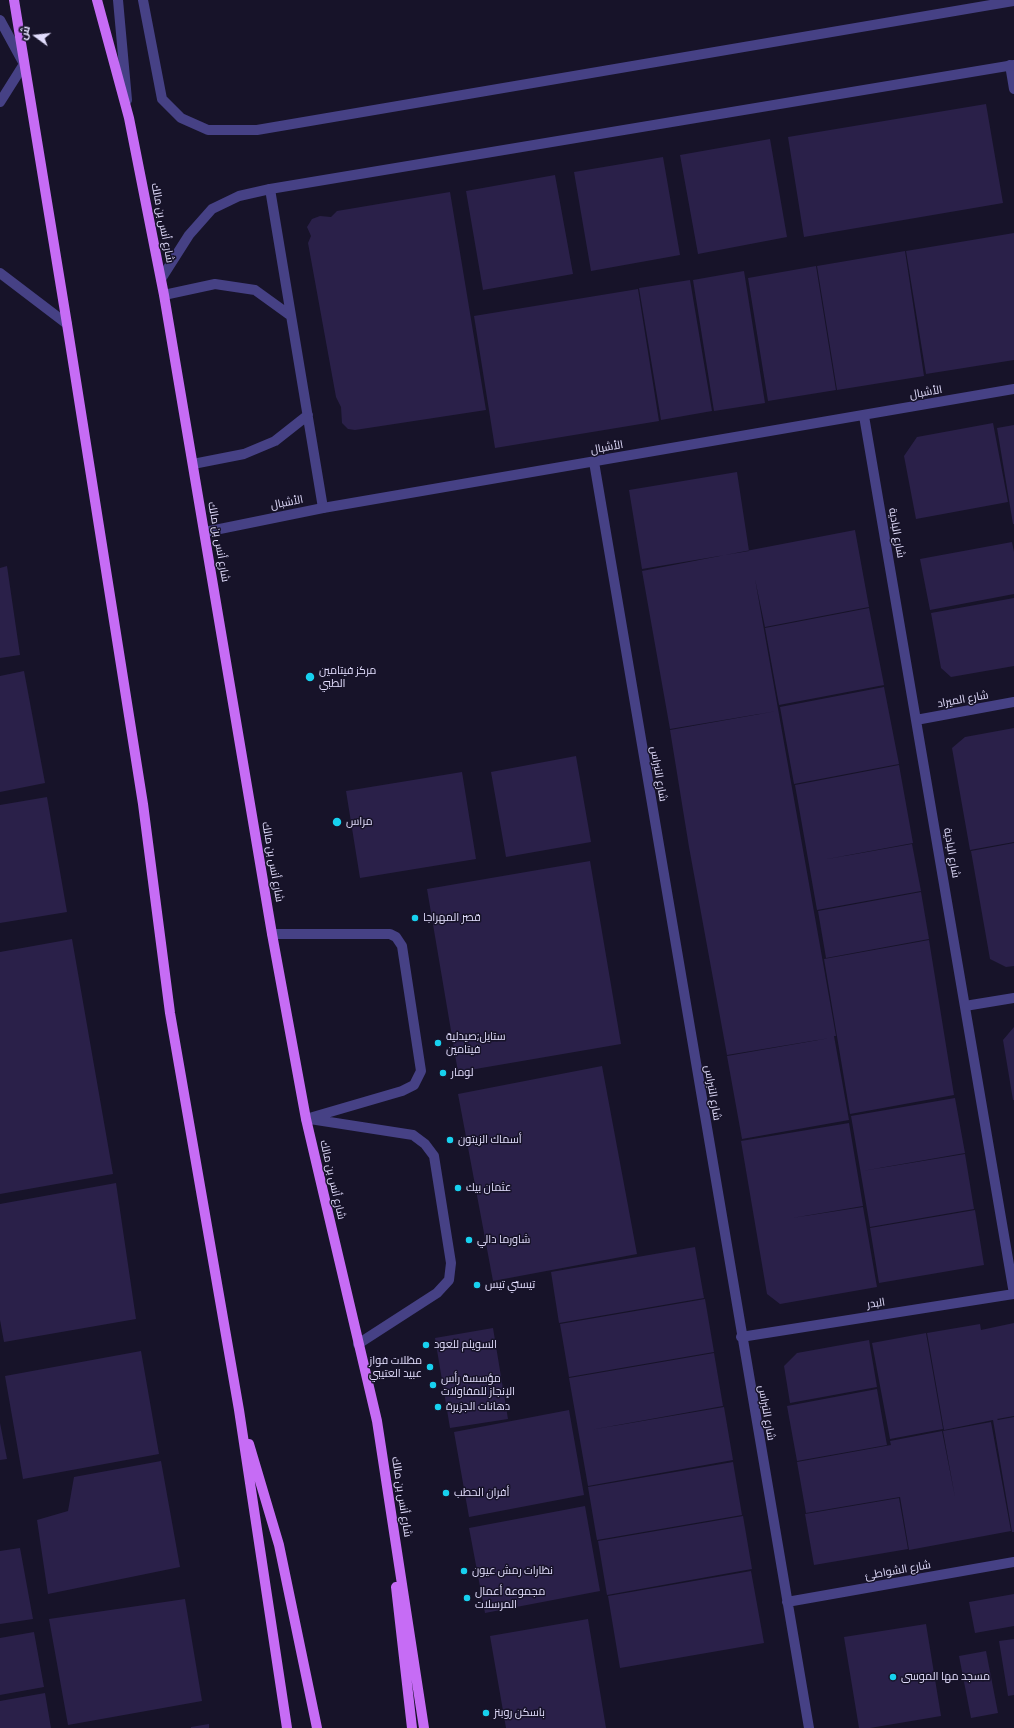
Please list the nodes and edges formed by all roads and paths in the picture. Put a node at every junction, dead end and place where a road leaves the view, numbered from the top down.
1 (14, 0) edge
2 (97, 0) edge
3 (118, 0) edge
4 (143, 0) edge
5 (1014, 2) edge
6 (0, 20) edge
7 (24, 64) junction
8 (1012, 65) edge
9 (1014, 88) edge
10 (0, 102) edge
11 (129, 118) junction
12 (270, 189) junction
13 (0, 273) edge
14 (161, 279) junction
15 (164, 295) junction
16 (291, 316) junction
17 (67, 324) junction
18 (1014, 389) edge
19 (308, 415) junction
20 (864, 416) junction
21 (594, 462) junction
22 (193, 464) junction
23 (323, 508) junction
24 (205, 532) junction
25 (1014, 702) edge
26 (916, 720) junction
27 (272, 934) junction
28 (1014, 998) edge
29 (965, 1006) junction
30 (306, 1119) junction
31 (1014, 1294) edge
32 (741, 1337) junction
33 (358, 1344) junction
34 (239, 1410) junction
35 (377, 1421) junction
36 (1014, 1562) edge
37 (786, 1602) junction
38 (287, 1728) edge
39 (317, 1728) edge
40 (412, 1728) edge
41 (424, 1728) edge
42 (808, 1728) edge

1 - 7 main road
2 - 11 main road, شارع أنس بن مالك
3 - 11 street
4 - 5 street
6 - 7 street
7 - 10 street
7 - 17 main road
8 - 9 street
8 - 12 street
11 - 14 main road, شارع أنس بن مالك
12 - 14 street
12 - 16 street
13 - 17 street
14 - 15 main road, شارع أنس بن مالك
15 - 16 street
15 - 22 main road, شارع أنس بن مالك
16 - 19 street
17 - 34 main road
18 - 20 street, الأشبال
19 - 22 street
19 - 23 street
20 - 21 street, الأشبال
20 - 26 street, شارع البادية
21 - 23 street, الأشبال
21 - 32 street, شارع النبراس
22 - 24 main road, شارع أنس بن مالك
23 - 24 street, الأشبال
24 - 27 main road, شارع أنس بن مالك
25 - 26 street, شارع الميراد
26 - 29 street, شارع البادية
27 - 30 main road, شارع أنس بن مالك
27 - 30 street
28 - 29 street
29 - 31 street, شارع البادية
30 - 33 main road, شارع أنس بن مالك
30 - 33 street
31 - 32 street, البدر
32 - 37 street, شارع النبراس
33 - 35 main road, شارع أنس بن مالك
34 - 38 main road
34 - 39 main road
35 - 40 main road
35 - 41 main road, شارع أنس بن مالك
36 - 37 street, شارع الشواطئ
37 - 42 street, شارع النبراس

